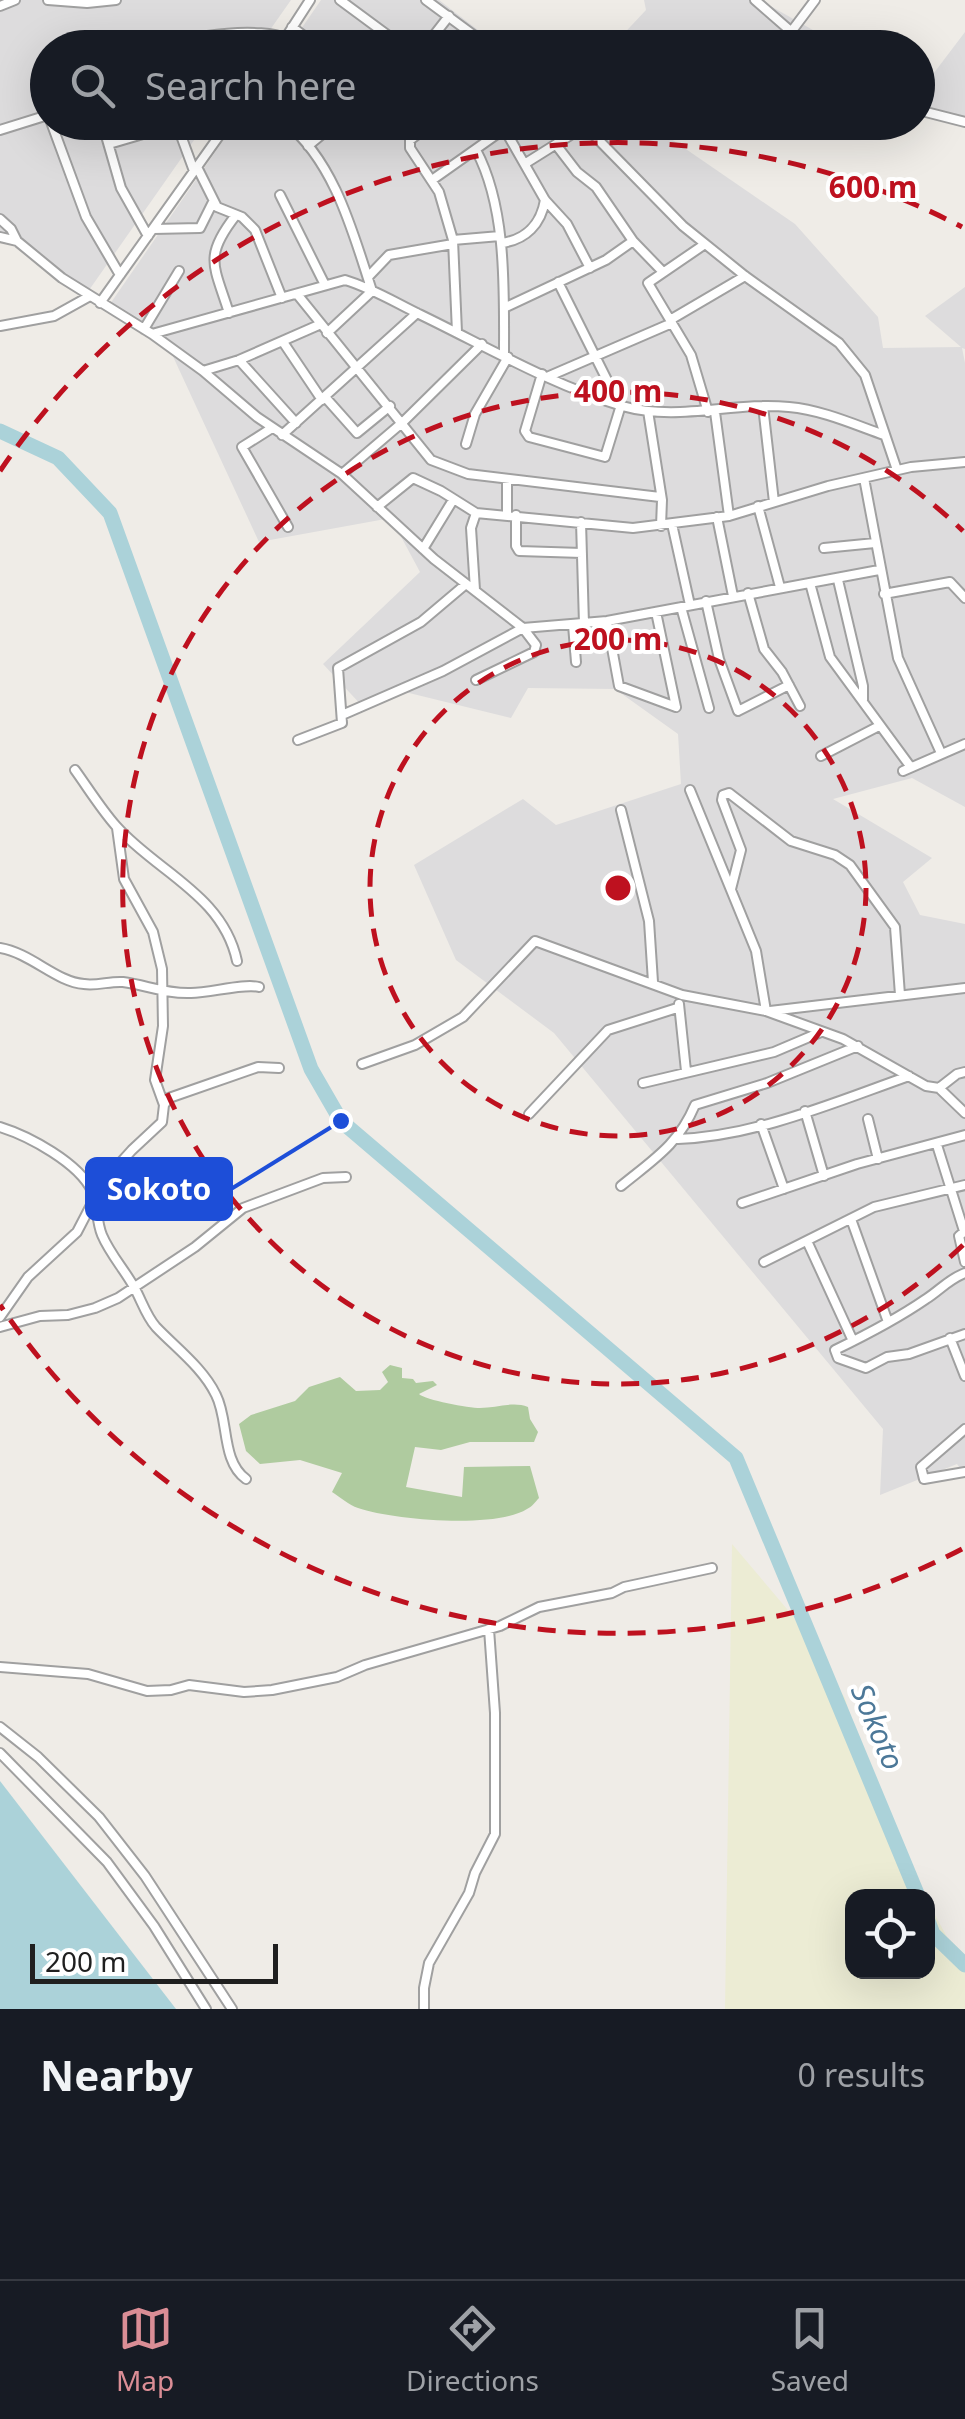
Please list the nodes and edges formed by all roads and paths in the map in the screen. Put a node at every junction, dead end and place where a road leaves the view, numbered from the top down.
1 (15, 0) edge
2 (48, 0) edge
3 (116, 0) edge
4 (310, 0) edge
5 (340, 0) edge
6 (426, 0) edge
7 (755, 0) edge
8 (814, 0) edge
9 (83, 3) edge
10 (0, 6) edge
11 (449, 16) junction
12 (292, 27) junction
13 (290, 30) edge
14 (296, 30) edge
15 (380, 30) edge
16 (438, 30) edge
17 (467, 30) edge
18 (789, 30) edge
19 (792, 30) edge
20 (935, 114) edge
21 (30, 121) edge
22 (965, 122) edge
23 (0, 130) edge
24 (58, 140) edge
25 (107, 140) edge
26 (121, 140) edge
27 (183, 140) edge
28 (216, 140) edge
29 (302, 140) edge
30 (315, 140) edge
31 (410, 140) edge
32 (490, 140) edge
33 (512, 140) edge
34 (564, 140) edge
35 (599, 140) edge
36 (108, 144) junction
37 (308, 146) junction
38 (557, 146) junction
39 (476, 150) junction
40 (526, 162) junction
41 (196, 169) junction
42 (432, 180) junction
43 (280, 195) dead end
44 (544, 200) junction
45 (214, 202) junction
46 (236, 215) junction
47 (0, 219) edge
48 (150, 232) junction
49 (0, 237) edge
50 (501, 240) junction
51 (16, 241) junction
52 (633, 241) junction
53 (453, 242) junction
54 (705, 244) junction
55 (590, 268) junction
56 (179, 271) dead end
57 (663, 272) junction
58 (120, 275) junction
59 (745, 276) junction
60 (368, 278) junction
61 (558, 282) junction
62 (325, 285) junction
63 (372, 291) junction
64 (297, 294) junction
65 (90, 296) junction
66 (282, 298) junction
67 (100, 303) junction
68 (504, 308) junction
69 (229, 312) junction
70 (416, 313) junction
71 (671, 321) junction
72 (320, 324) junction
73 (0, 326) edge
74 (148, 332) junction
75 (456, 332) junction
76 (327, 333) junction
77 (283, 342) junction
78 (482, 344) junction
79 (506, 356) junction
80 (596, 357) junction
81 (239, 360) junction
82 (358, 368) junction
83 (203, 371) junction
84 (544, 376) junction
85 (324, 398) junction
86 (618, 404) junction
87 (390, 406) junction
88 (763, 406) junction
89 (648, 411) junction
90 (711, 412) junction
91 (403, 422) junction
92 (296, 423) junction
93 (272, 428) junction
94 (282, 435) junction
95 (884, 435) junction
96 (466, 444) dead end
97 (965, 462) edge
98 (898, 470) junction
99 (342, 474) junction
100 (864, 478) junction
101 (507, 480) junction
102 (660, 496) junction
103 (453, 500) junction
104 (774, 502) junction
105 (758, 506) junction
106 (377, 507) junction
107 (476, 513) junction
108 (512, 515) junction
109 (728, 516) junction
110 (717, 517) junction
111 (581, 522) junction
112 (672, 524) junction
113 (661, 526) junction
114 (288, 527) dead end
115 (875, 543) junction
116 (824, 548) dead end
117 (423, 549) junction
118 (582, 554) junction
119 (879, 570) junction
120 (838, 580) junction
121 (810, 583) junction
122 (466, 584) junction
123 (780, 588) junction
124 (475, 590) junction
125 (748, 593) junction
126 (884, 594) junction
127 (734, 596) junction
128 (965, 598) edge
129 (706, 602) junction
130 (686, 606) junction
131 (656, 612) junction
132 (607, 621) junction
133 (584, 624) junction
134 (573, 625) junction
135 (523, 628) junction
136 (576, 662) dead end
137 (476, 680) dead end
138 (789, 685) junction
139 (863, 700) junction
140 (800, 706) dead end
141 (709, 708) dead end
142 (342, 715) junction
143 (879, 726) junction
144 (298, 740) dead end
145 (965, 744) edge
146 (941, 753) junction
147 (821, 756) dead end
148 (75, 770) dead end
149 (690, 790) dead end
150 (621, 810) dead end
151 (117, 828) junction
152 (732, 889) junction
153 (0, 948) edge
154 (237, 961) dead end
155 (653, 982) junction
156 (259, 987) dead end
157 (965, 988) edge
158 (161, 992) junction
159 (900, 994) junction
160 (682, 995) junction
161 (677, 1008) junction
162 (766, 1011) junction
163 (822, 1032) junction
164 (859, 1045) junction
165 (362, 1064) dead end
166 (280, 1068) dead end
167 (686, 1071) junction
168 (965, 1072) edge
169 (908, 1076) junction
170 (643, 1083) dead end
171 (938, 1088) junction
172 (164, 1105) junction
173 (806, 1111) junction
174 (965, 1112) edge
175 (529, 1114) dead end
176 (868, 1118) dead end
177 (761, 1124) junction
178 (0, 1128) edge
179 (965, 1135) edge
180 (678, 1138) junction
181 (937, 1144) junction
182 (878, 1160) junction
183 (824, 1176) junction
184 (346, 1177) dead end
185 (965, 1185) edge
186 (621, 1186) dead end
187 (784, 1189) junction
188 (949, 1190) junction
189 (94, 1197) junction
190 (742, 1203) dead end
191 (851, 1219) junction
192 (964, 1231) edge
193 (806, 1241) junction
194 (764, 1262) dead end
195 (965, 1262) edge
196 (965, 1272) edge
197 (135, 1288) junction
198 (0, 1317) edge
199 (888, 1322) junction
200 (0, 1328) edge
201 (965, 1334) edge
202 (950, 1338) junction
203 (853, 1341) junction
204 (965, 1376) edge
205 (965, 1428) edge
206 (965, 1472) edge
207 (246, 1479) dead end
208 (712, 1568) dead end
209 (489, 1629) junction
210 (0, 1667) edge
211 (0, 1727) edge
212 (0, 1754) edge
213 (206, 2009) edge
214 (232, 2009) edge
215 (424, 2009) edge

1 - 10 street
2 - 9 street
3 - 9 street
4 - 12 street
5 - 15 street
6 - 11 street
7 - 18 street
8 - 19 street
11 - 16 street
11 - 17 street
12 - 13 street
12 - 14 street
20 - 22 street
21 - 23 street
24 - 58 street
25 - 36 street
26 - 36 street
27 - 41 street
28 - 41 street
29 - 37 street
30 - 37 street
31 - 42 street
32 - 39 street
33 - 40 street
34 - 38 street
35 - 54 street
36 - 48 street
37 - 60 street
38 - 40 street
38 - 52 street
39 - 42 street
39 - 50 street
40 - 44 street
41 - 45 street
41 - 48 street
42 - 53 street
43 - 62 street
44 - 50 street
44 - 55 street
45 - 46 street
45 - 48 street
46 - 66 street
46 - 69 street
47 - 51 street
48 - 58 street
49 - 51 street
50 - 53 street
50 - 68 street
51 - 65 street
52 - 55 street
52 - 57 street
53 - 60 street
53 - 75 street
54 - 57 street
54 - 59 street
55 - 61 street
56 - 74 street
57 - 71 street
58 - 67 street
59 - 71 street
59 - 95 street
60 - 63 street
61 - 68 street
61 - 80 street
62 - 63 street
62 - 64 street
63 - 70 street
63 - 76 street
64 - 66 street
64 - 72 street
65 - 67 street
65 - 73 street
66 - 69 street
67 - 74 street
68 - 79 street
69 - 74 street
70 - 75 street
70 - 82 street
71 - 80 street
71 - 90 street
72 - 76 street
72 - 77 street
74 - 83 street
75 - 78 street
76 - 82 street
77 - 81 street
77 - 85 street
78 - 79 street
78 - 91 street
79 - 84 street
79 - 96 street
80 - 84 street
80 - 86 street
81 - 83 street
81 - 92 street
82 - 85 street
82 - 87 street
83 - 93 street
84 - 86 street
84 - 86 street
85 - 87 street
85 - 92 street
86 - 89 street
87 - 91 street
88 - 90 street
88 - 95 street
88 - 104 street
89 - 90 street
89 - 102 street
90 - 109 street
91 - 99 street
91 - 101 street
92 - 94 street
93 - 94 street
93 - 114 street
94 - 99 street
95 - 98 street
97 - 98 street
98 - 100 street
99 - 106 street
100 - 104 street
100 - 115 street
101 - 102 street
101 - 108 street
102 - 113 street
103 - 106 street
103 - 107 street
103 - 117 street
104 - 105 street
105 - 109 street
105 - 123 street
106 - 117 street
107 - 108 street
107 - 124 street
108 - 111 street
108 - 118 street
109 - 110 street
110 - 112 street
110 - 127 street
111 - 113 street
111 - 118 street
112 - 113 street
112 - 130 street
115 - 116 street
115 - 119 street
117 - 122 street
118 - 133 street
119 - 120 street
119 - 126 street
120 - 121 street
120 - 139 street
121 - 123 street
121 - 139 street
122 - 124 street
122 - 142 street
123 - 125 street
124 - 135 street
125 - 127 street
125 - 138 street
126 - 128 street
126 - 146 street
127 - 129 street
129 - 130 street
129 - 138 street
130 - 131 street
130 - 141 street
131 - 132 street
131 - 132 street
132 - 133 street
133 - 134 street
134 - 135 street
134 - 136 street
135 - 137 street
135 - 142 street
138 - 140 street
139 - 143 street
142 - 144 street
143 - 146 street
143 - 147 street
145 - 146 street
148 - 151 street
149 - 152 street
150 - 155 street
151 - 154 street
151 - 158 street
152 - 159 street
152 - 162 street
153 - 158 street
155 - 160 street
155 - 165 street
156 - 158 street
157 - 159 street
158 - 172 street
159 - 162 street
160 - 161 street
160 - 162 street
161 - 167 street
161 - 175 street
162 - 163 street
163 - 164 street
163 - 167 street
164 - 169 street
164 - 180 street
166 - 172 street
167 - 170 street
168 - 171 street
169 - 171 street
169 - 173 street
171 - 174 street
172 - 189 street
173 - 177 street
173 - 183 street
176 - 182 street
177 - 180 street
177 - 187 street
178 - 189 street
179 - 181 street
180 - 186 street
181 - 182 street
181 - 188 street
182 - 183 street
183 - 187 street
184 - 197 street
185 - 188 street
187 - 190 street
188 - 191 street
188 - 192 street
189 - 197 street
189 - 198 street
191 - 193 street
191 - 199 street
192 - 195 street
193 - 194 street
193 - 203 street
196 - 199 street
197 - 200 street
197 - 207 street
199 - 203 street
201 - 202 street
202 - 203 street
202 - 204 street
205 - 206 street
208 - 209 street
209 - 210 street
209 - 215 street
211 - 214 street
212 - 213 street

